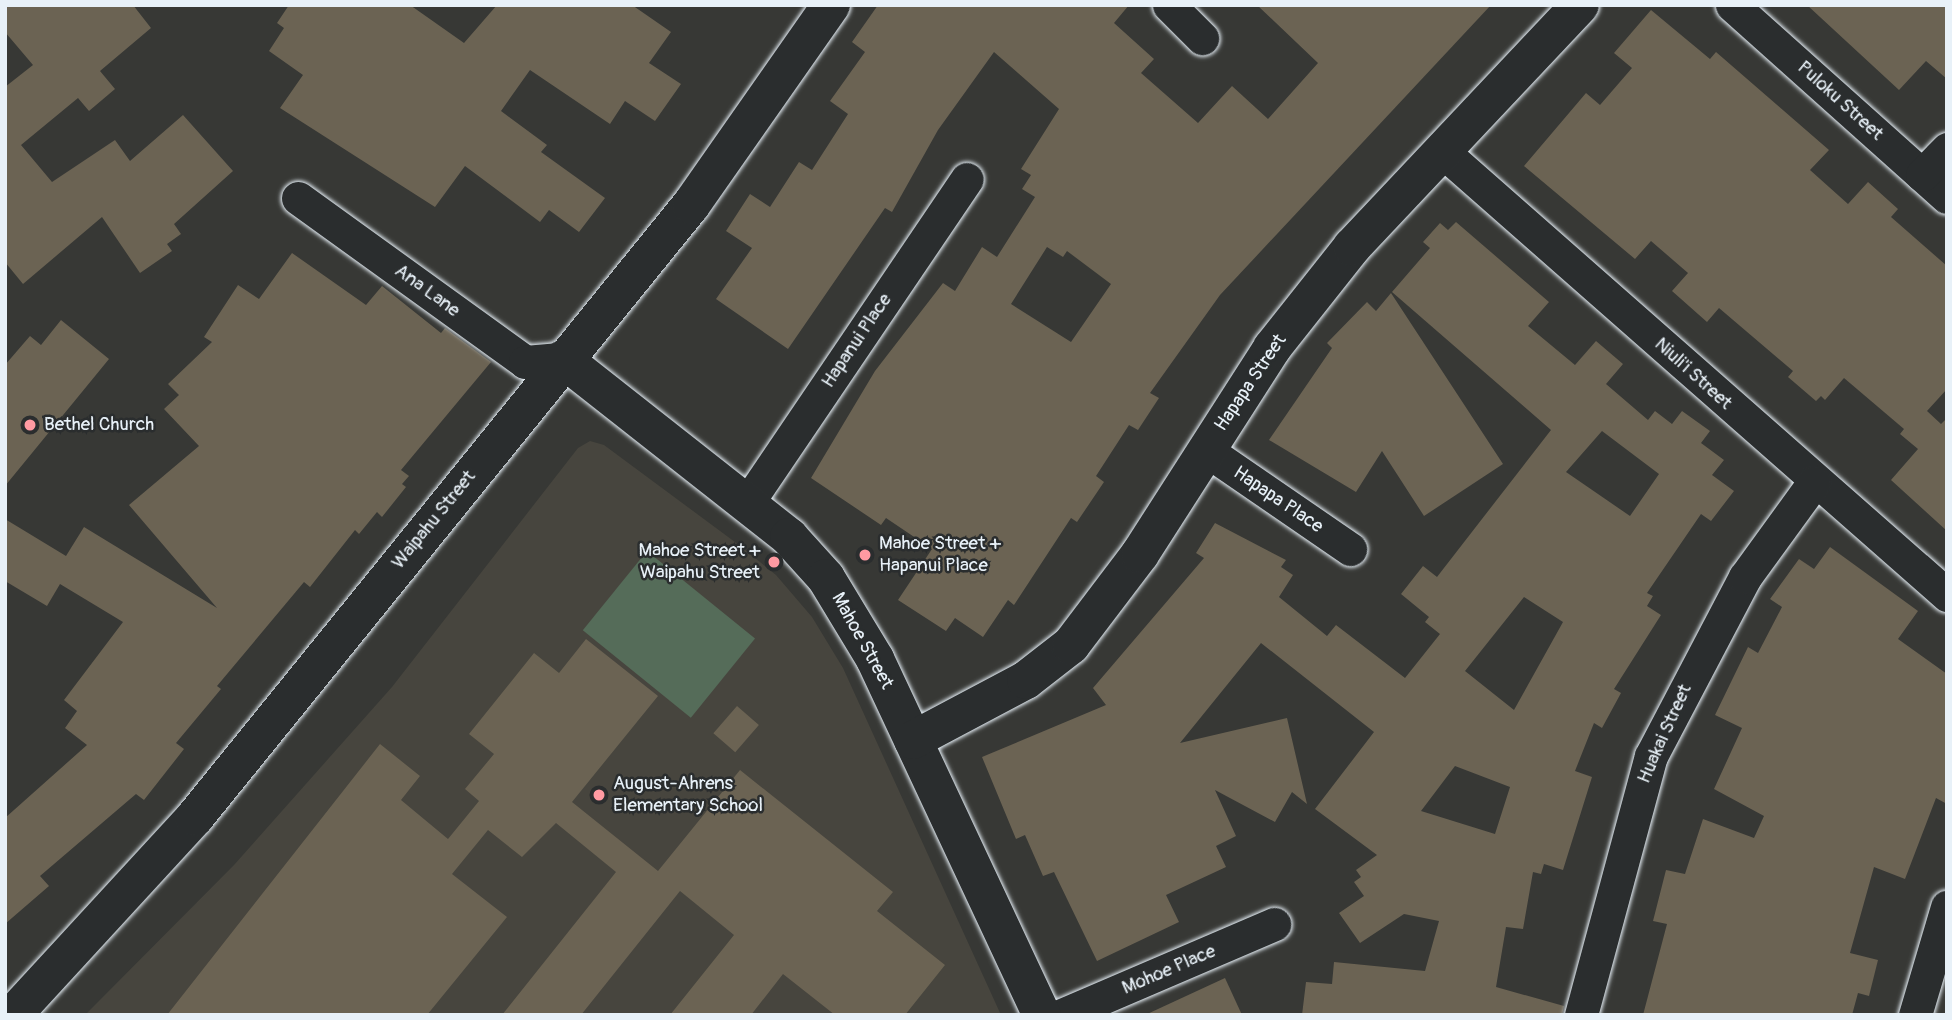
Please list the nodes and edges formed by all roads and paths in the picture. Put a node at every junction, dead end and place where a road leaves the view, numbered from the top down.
1 (831, 5) edge
2 (1169, 5) edge
3 (1580, 5) edge
4 (1732, 5) edge
5 (1202, 38) dead end
6 (1947, 149) edge
7 (1441, 150) junction
8 (1922, 175) junction
9 (967, 179) dead end
10 (1947, 197) edge
11 (298, 198) dead end
12 (563, 359) junction
13 (1206, 450) junction
14 (1814, 482) junction
15 (748, 502) junction
16 (1350, 549) dead end
17 (1947, 595) edge
18 (913, 740) junction
19 (1947, 907) edge
20 (1275, 924) dead end
21 (13, 1015) edge
22 (1042, 1015) edge
23 (1062, 1015) edge
24 (1581, 1015) edge
25 (1915, 1015) edge

1 - 12 street, Waipahu Street
2 - 5 street
3 - 7 street, Hapapa Street
4 - 8 street, Puloku Street
6 - 8 street
7 - 13 street, Hapapa Street
7 - 14 street, Niuli'i Street
8 - 10 street, Puloku Street
9 - 15 street, Hapanui Place
11 - 12 street, Ana Lane
12 - 15 street, Mahoe Street
12 - 21 street, Waipahu Street
13 - 16 street, Hapapa Place
13 - 18 street, Hapapa Street
14 - 17 street, Niuli'i Street
14 - 24 street, Huakai Street
15 - 18 street, Mahoe Street
18 - 22 street, Mahoe Street
19 - 25 street
20 - 23 street, Mohoe Place

